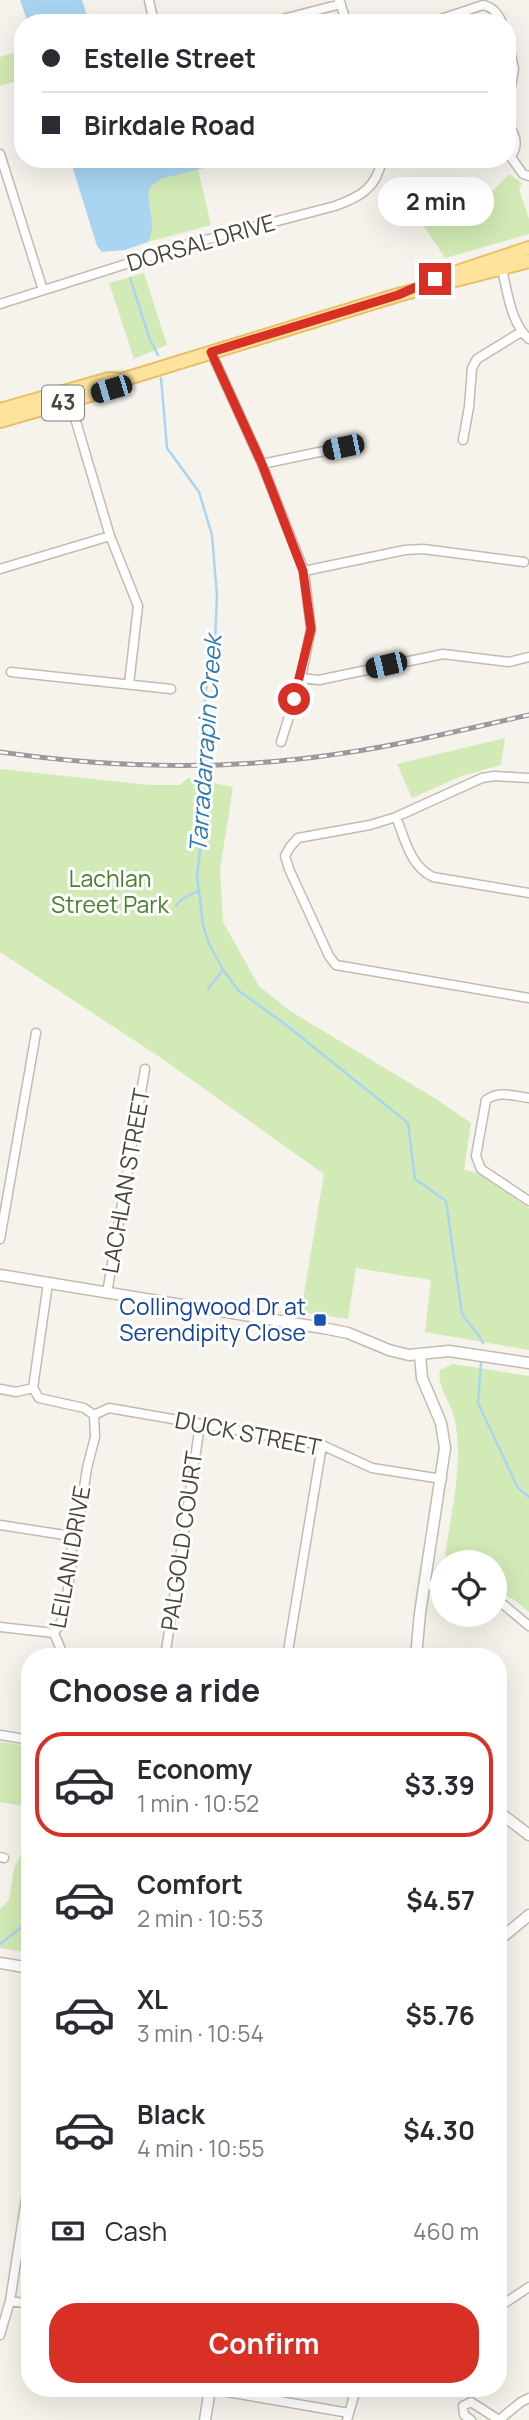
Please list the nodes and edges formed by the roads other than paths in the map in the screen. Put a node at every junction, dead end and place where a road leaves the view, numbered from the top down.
1 (340, 2) edge
2 (491, 3) edge
3 (298, 14) edge
4 (456, 14) edge
5 (0, 154) edge
6 (516, 164) edge
7 (378, 168) edge
8 (529, 176) edge
9 (529, 248) edge
10 (529, 261) edge
11 (501, 263) junction
12 (43, 290) junction
13 (0, 304) edge
14 (521, 332) junction
15 (529, 339) edge
16 (211, 352) junction
17 (68, 396) junction
18 (0, 410) edge
19 (0, 421) edge
20 (463, 440) dead end
21 (343, 447) dead end
22 (262, 464) junction
23 (110, 536) junction
24 (524, 562) dead end
25 (0, 569) edge
26 (303, 571) junction
27 (529, 657) edge
28 (11, 672) dead end
29 (301, 678) junction
30 (129, 684) junction
31 (170, 689) dead end
32 (281, 742) dead end
33 (529, 778) edge
34 (396, 817) junction
35 (529, 893) edge
36 (529, 998) edge
37 (36, 1033) dead end
38 (145, 1069) dead end
39 (529, 1098) edge
40 (529, 1201) edge
41 (0, 1240) edge
42 (0, 1275) edge
43 (48, 1283) junction
44 (107, 1293) junction
45 (420, 1355) junction
46 (529, 1363) edge
47 (33, 1388) junction
48 (0, 1389) edge
49 (94, 1415) junction
50 (200, 1425) junction
51 (322, 1445) junction
52 (442, 1479) junction
53 (0, 1525) edge
54 (71, 1536) junction
55 (424, 1584) junction
56 (430, 1585) edge
57 (507, 1610) edge
58 (529, 1626) edge
59 (0, 1627) edge
60 (54, 1633) junction
61 (60, 1648) edge
62 (166, 1648) edge
63 (288, 1648) edge
64 (417, 1648) edge
65 (0, 1735) edge
66 (21, 1738) edge
67 (507, 1818) edge
68 (529, 1835) edge
69 (529, 1915) edge
70 (507, 1933) edge
71 (0, 1963) edge
72 (21, 1966) edge
73 (21, 2231) edge
74 (529, 2287) edge
75 (10, 2301) junction
76 (507, 2302) edge
77 (21, 2303) edge
78 (0, 2335) edge
79 (209, 2397) edge
80 (251, 2397) edge
81 (354, 2397) edge
82 (529, 2398) edge
83 (348, 2416) edge
84 (205, 2420) edge
85 (471, 2420) edge
86 (499, 2420) edge

1 - 3 street
2 - 4 street
5 - 12 street
6 - 8 street
7 - 12 street, DORSAL DRIVE
9 - 11 main road, 43
10 - 11 main road, 43
11 - 14 street
11 - 16 main road, 43
12 - 13 street, DORSAL DRIVE
14 - 15 street
14 - 20 street
16 - 17 main road, 43
16 - 22 street
17 - 18 main road, 43
17 - 19 main road, 43
17 - 23 street
21 - 22 street
22 - 26 street
23 - 25 street
23 - 30 street
24 - 26 street
26 - 29 street
27 - 29 street
28 - 30 street
29 - 32 street
30 - 31 street
33 - 34 street
34 - 35 street
34 - 36 street
37 - 41 street
38 - 44 street, LACHLAN STREET
39 - 40 street
42 - 43 street
43 - 44 street
43 - 47 street
44 - 45 street
45 - 46 street
45 - 52 street
47 - 48 street
47 - 49 street
49 - 50 street, DUCK STREET
49 - 54 street, LEILANI DRIVE
50 - 51 street, DUCK STREET
50 - 62 street, PALGOLD COURT
51 - 52 street, DUCK STREET
51 - 63 street
52 - 55 street
53 - 54 street
54 - 60 street, LEILANI DRIVE
55 - 56 street
55 - 64 street
57 - 58 street
59 - 60 street
60 - 61 street, LEILANI DRIVE
65 - 66 street
67 - 68 street
69 - 70 street
71 - 72 street
73 - 75 street
74 - 76 street
75 - 77 street
75 - 78 street
79 - 84 street
80 - 83 street
81 - 83 street
82 - 86 street
85 - 86 street

